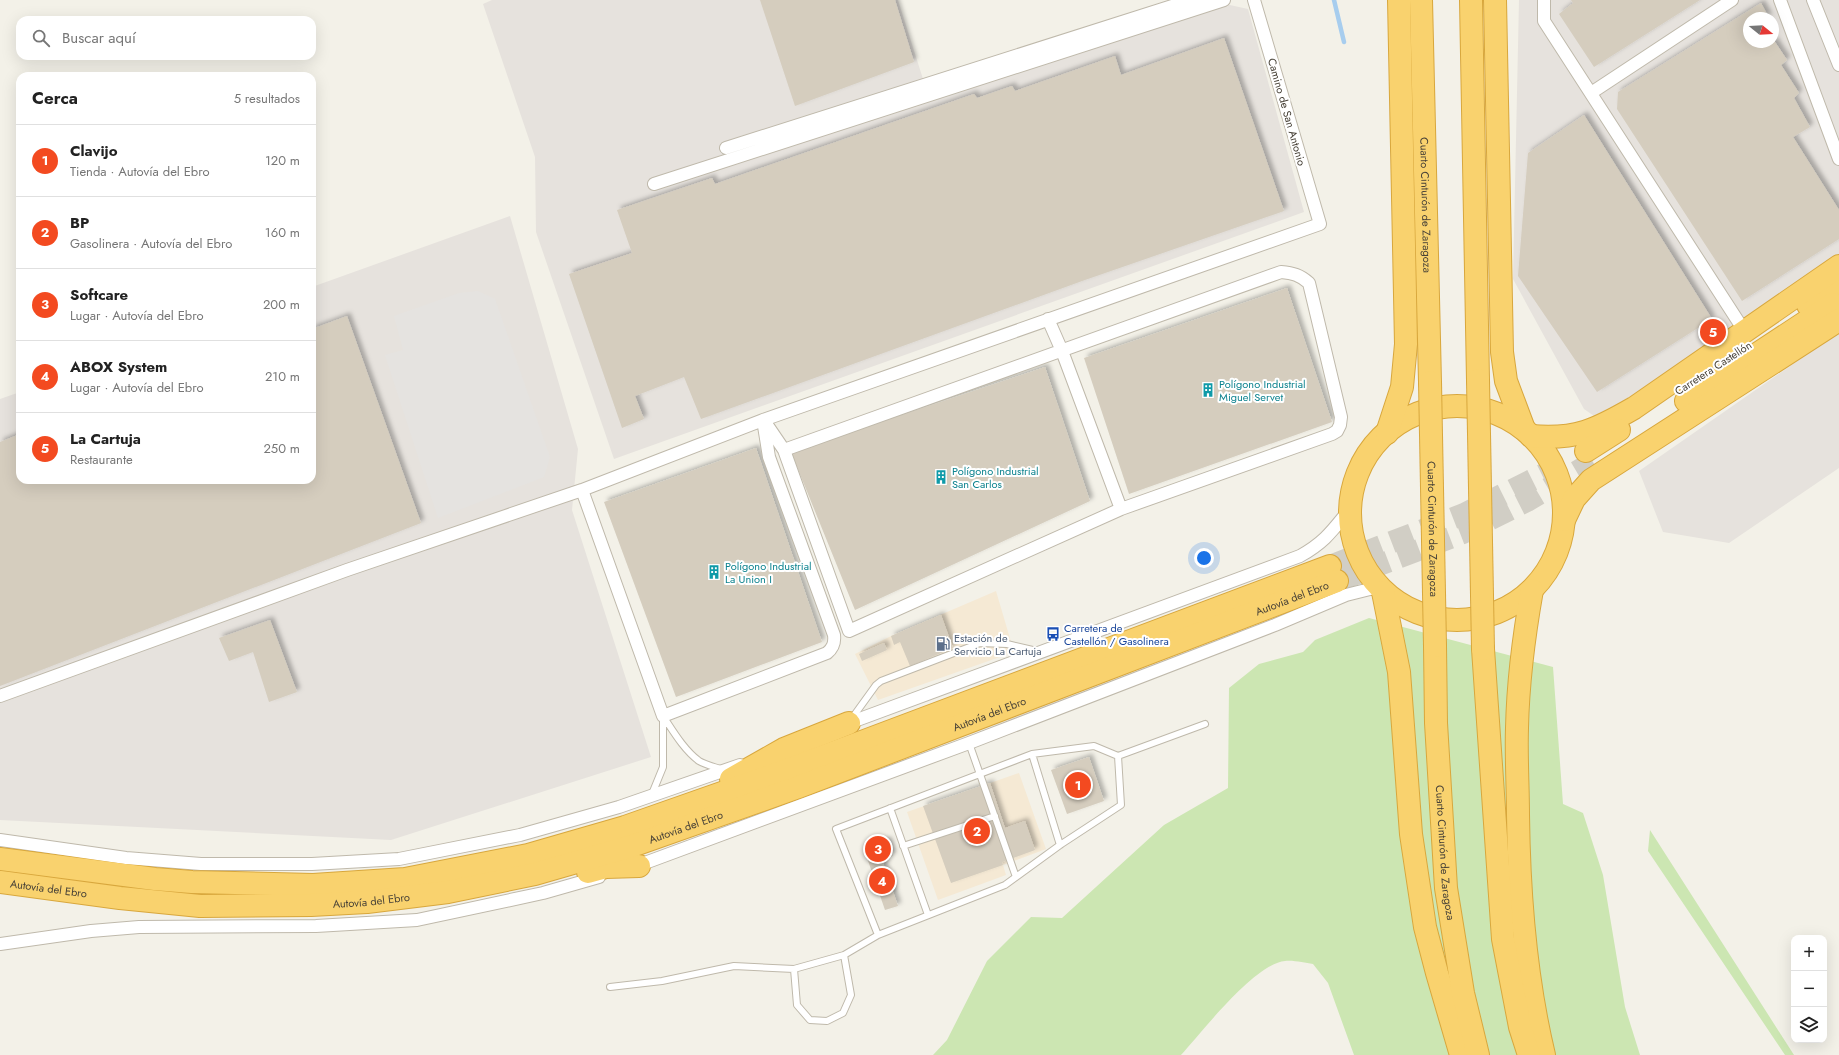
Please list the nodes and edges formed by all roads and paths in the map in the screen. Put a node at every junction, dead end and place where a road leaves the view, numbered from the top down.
1 (1224, 0) edge
2 (1254, 0) edge
3 (1399, 0) edge
4 (1422, 0) edge
5 (1471, 0) edge
6 (1495, 0) edge
7 (1544, 0) edge
8 (1732, 0) edge
9 (1780, 0) edge
10 (1813, 0) edge
11 (1839, 65) edge
12 (1590, 93) junction
13 (726, 148) dead end
14 (1839, 159) edge
15 (654, 184) dead end
16 (1839, 266) edge
17 (1839, 285) edge
18 (1839, 300) edge
19 (1048, 319) junction
20 (1839, 320) edge
21 (1753, 341) junction
22 (1062, 351) junction
23 (763, 420) junction
24 (1386, 433) junction
25 (1528, 433) junction
26 (784, 450) junction
27 (1590, 457) tunnel mouth
28 (582, 490) junction
29 (1121, 509) junction
30 (1350, 509) junction
31 (1564, 522) junction
32 (1380, 589) junction
33 (1532, 590) junction
34 (1038, 652) junction
35 (0, 696) edge
36 (663, 716) junction
37 (849, 722) junction
38 (1205, 724) dead end
39 (969, 743) junction
40 (784, 750) junction
41 (1032, 754) junction
42 (1118, 756) junction
43 (724, 770) junction
44 (980, 774) junction
45 (652, 795) junction
46 (890, 808) junction
47 (672, 811) junction
48 (995, 816) junction
49 (0, 840) edge
50 (1060, 845) junction
51 (904, 846) junction
52 (0, 859) edge
53 (638, 866) junction
54 (1016, 878) junction
55 (0, 882) edge
56 (448, 892) junction
57 (928, 915) junction
58 (878, 935) junction
59 (0, 944) edge
60 (844, 955) junction
61 (794, 969) junction
62 (610, 987) dead end
63 (1461, 1055) edge
64 (1478, 1055) edge
65 (1528, 1055) edge
66 (1544, 1055) edge

1 - 13 street
1 - 15 street
2 - 19 street, Camino de San Antonio
3 - 24 highway
4 - 64 highway, Cuarto Cinturón de Zaragoza, bridge
5 - 65 highway, bridge
6 - 25 highway
7 - 12 street
8 - 12 street
9 - 14 street
10 - 11 street
12 - 21 street
16 - 21 highway
17 - 21 highway, Carretera Castellón
18 - 21 highway, Carretera Castellón
19 - 22 street
19 - 23 street
20 - 31 highway
21 - 25 highway
21 - 27 highway, Carretera Castellón
22 - 26 street
22 - 29 street
22 - 29 street
23 - 26 street
23 - 28 street
23 - 36 street
24 - 25 highway
24 - 30 highway
25 - 31 highway
26 - 29 street
28 - 35 street
28 - 36 street
30 - 32 highway
30 - 34 street
31 - 33 highway
32 - 33 highway
32 - 39 street
32 - 63 highway
33 - 66 highway
34 - 37 street
34 - 37 lane
36 - 43 lane
36 - 45 lane
37 - 40 highway
38 - 42 lane
39 - 44 lane
39 - 53 street
40 - 43 street
40 - 47 highway
41 - 42 lane
41 - 44 lane
41 - 50 lane
42 - 50 lane
43 - 45 street
44 - 46 lane
44 - 48 lane
45 - 49 street
46 - 51 lane
46 - 58 lane
47 - 52 highway, Autovía del Ebro
47 - 56 highway, Autovía del Ebro
48 - 51 lane
48 - 54 lane
50 - 54 lane
51 - 57 lane
53 - 56 highway
53 - 59 street
54 - 57 lane
55 - 56 highway, Autovía del Ebro
57 - 58 lane
58 - 60 lane
60 - 61 lane
60 - 61 lane
61 - 62 lane

